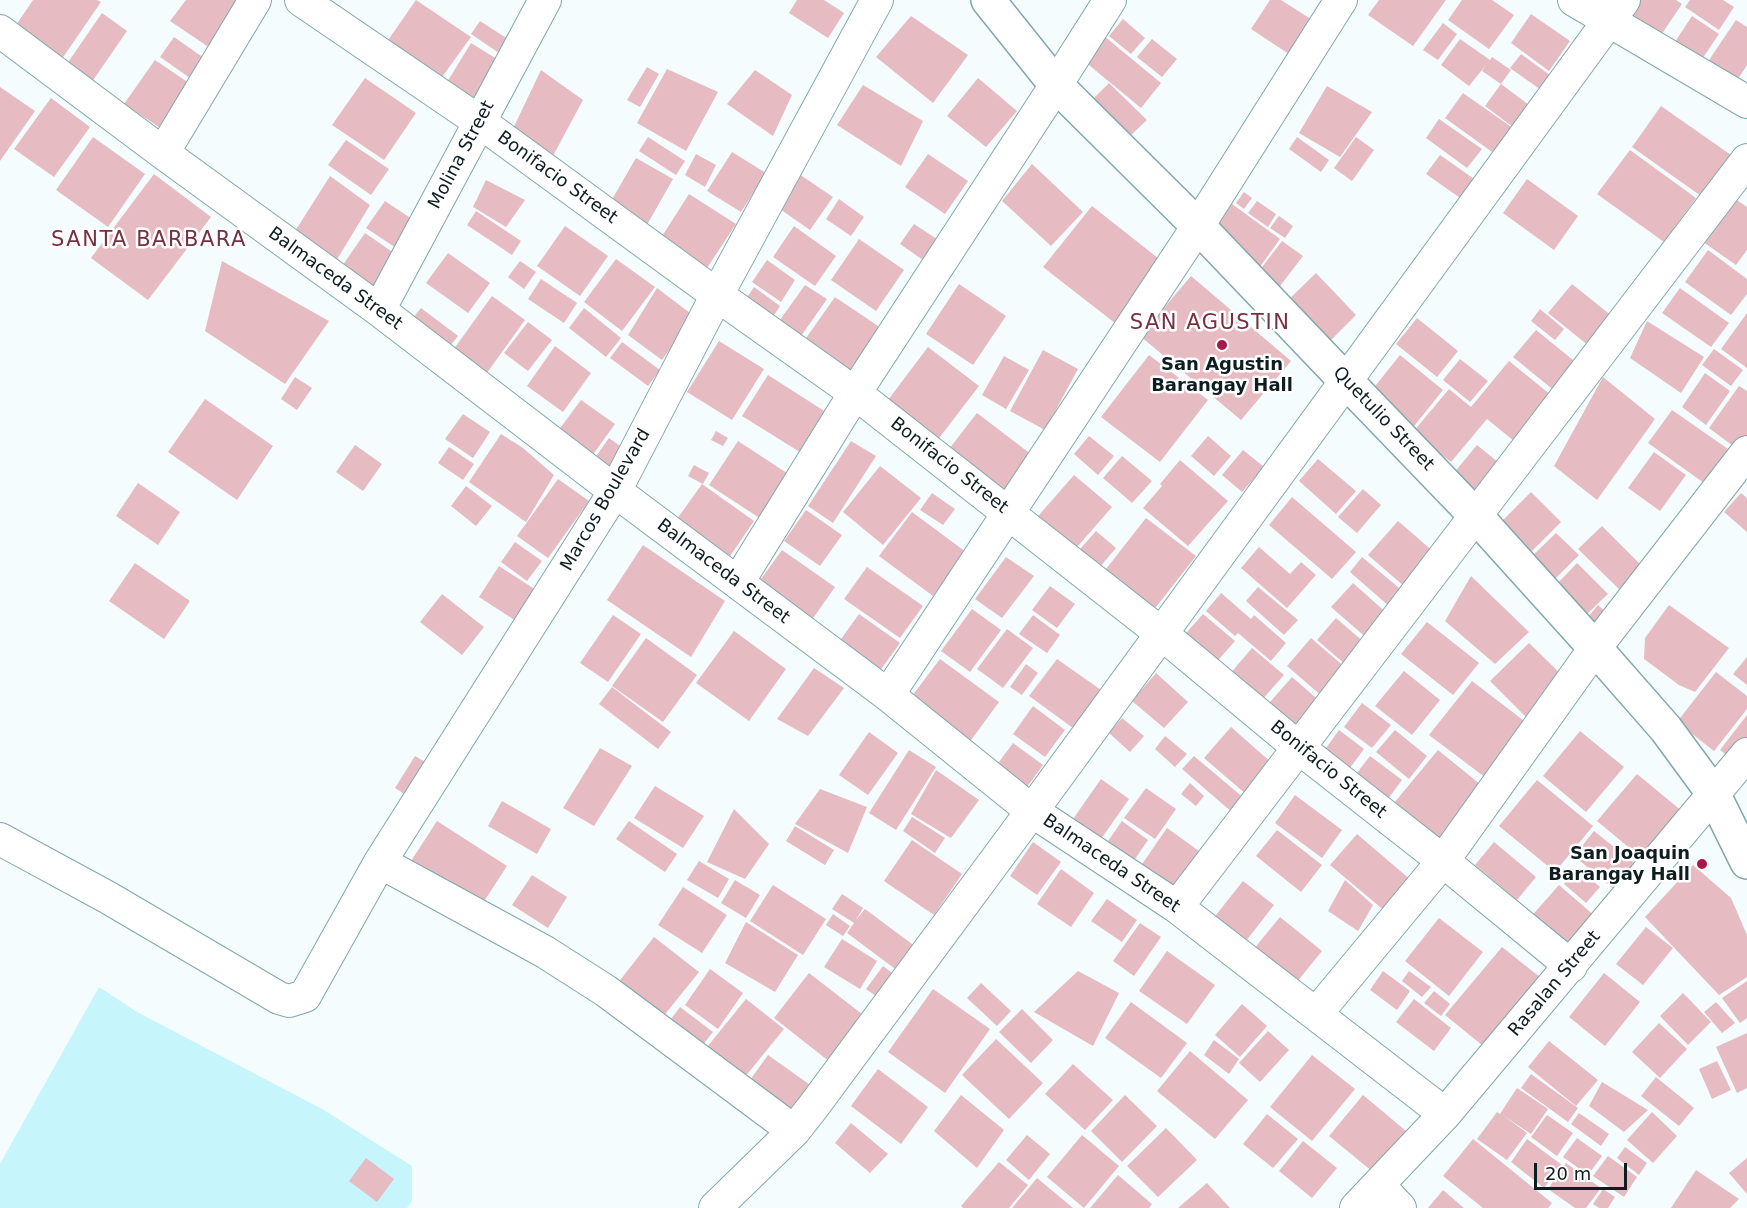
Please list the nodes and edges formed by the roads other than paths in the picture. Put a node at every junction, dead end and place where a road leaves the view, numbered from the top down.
1 (255, 0) edge
2 (301, 0) edge
3 (545, 0) edge
4 (877, 0) edge
5 (987, 0) edge
6 (1110, 0) edge
7 (1341, 0) edge
8 (1574, 0) edge
9 (1616, 10) edge
10 (0, 31) edge
11 (1056, 85) junction
12 (1747, 102) edge
13 (480, 123) junction
14 (163, 153) junction
15 (1747, 160) edge
16 (1198, 226) junction
17 (717, 295) junction
18 (379, 310) junction
19 (1346, 381) junction
20 (855, 393) junction
21 (1747, 453) edge
22 (615, 491) junction
23 (1008, 513) junction
24 (1475, 515) junction
25 (738, 582) junction
26 (1162, 634) junction
27 (1595, 648) junction
28 (888, 695) junction
29 (1299, 748) junction
30 (1747, 754) edge
31 (1713, 793) junction
32 (1032, 811) junction
33 (0, 839) edge
34 (1443, 861) junction
35 (380, 862) junction
36 (1747, 862) edge
37 (1177, 907) junction
38 (1571, 966) junction
39 (1316, 1014) junction
40 (1445, 1114) junction
41 (794, 1131) junction
42 (1378, 1185) junction
43 (715, 1208) edge
44 (1356, 1208) edge
45 (1400, 1208) edge

1 - 14 street
2 - 13 street, Bonifacio Street
3 - 13 street, Molina Street
4 - 17 street, Marcos Boulevard
5 - 11 main road, Quetulio Street
6 - 11 street
7 - 16 street
8 - 9 street
9 - 12 street
9 - 19 street
10 - 14 street, Balmaceda Street
11 - 16 main road, Quetulio Street
11 - 20 street
13 - 17 street, Bonifacio Street
13 - 18 street, Molina Street
14 - 18 street, Balmaceda Street
15 - 24 street
16 - 19 main road, Quetulio Street
16 - 23 street
17 - 20 street, Bonifacio Street
17 - 22 street, Marcos Boulevard
18 - 22 street, Balmaceda Street
19 - 24 main road, Quetulio Street
19 - 26 street
20 - 23 street, Bonifacio Street
20 - 25 street
21 - 27 street
22 - 25 street, Balmaceda Street
22 - 35 street, Marcos Boulevard
23 - 26 street, Bonifacio Street
23 - 28 street
24 - 27 main road, Quetulio Street
24 - 29 street
25 - 28 street, Balmaceda Street
26 - 29 street, Bonifacio Street
26 - 32 street
27 - 31 main road, Quetulio Street
27 - 34 street
28 - 32 street, Balmaceda Street
29 - 34 street, Bonifacio Street
29 - 37 street
30 - 31 street, Rasalan Street
31 - 36 main road, Quetulio Street
31 - 38 street, Rasalan Street
32 - 37 street, Balmaceda Street
32 - 41 street
33 - 35 street, Marcos Boulevard
34 - 38 street, Bonifacio Street
34 - 39 street
35 - 41 street
37 - 39 street, Balmaceda Street
38 - 40 street, Rasalan Street
39 - 40 street, Balmaceda Street
40 - 42 street, Rasalan Street
41 - 43 street
42 - 44 street, Rasalan Street
42 - 45 street

